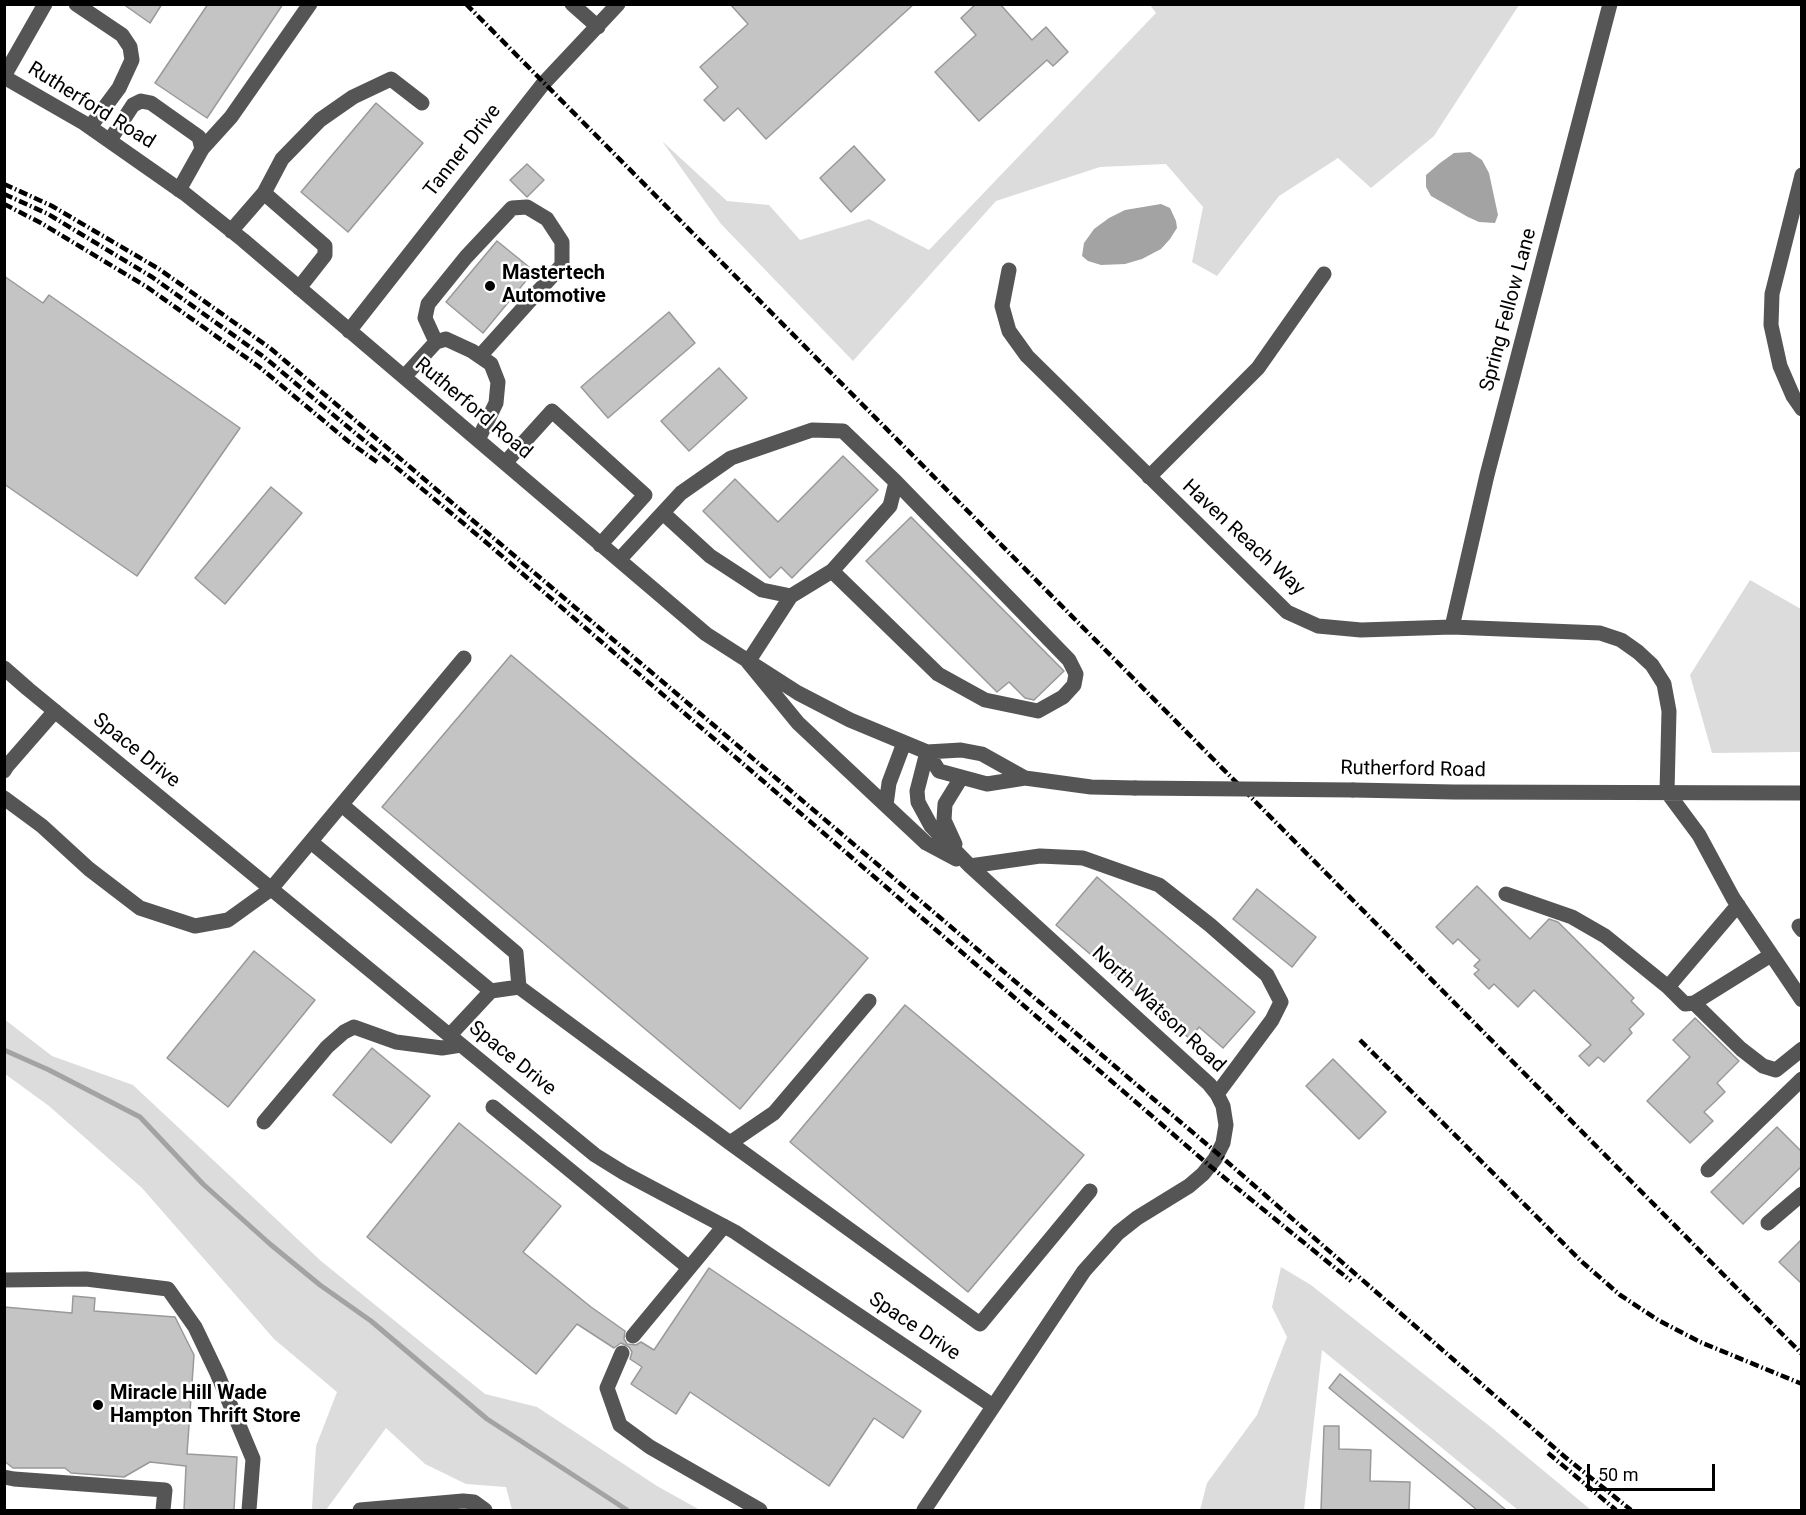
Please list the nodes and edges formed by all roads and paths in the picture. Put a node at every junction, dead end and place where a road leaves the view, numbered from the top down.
1 (45, 4) edge
2 (76, 4) edge
3 (310, 4) edge
4 (572, 4) edge
5 (618, 4) edge
6 (1610, 4) edge
7 (598, 27) junction
8 (4, 76) edge
9 (422, 103) dead end
10 (90, 127) junction
11 (110, 140) junction
12 (202, 149) junction
13 (1802, 175) edge
14 (179, 190) junction
15 (264, 193) junction
16 (231, 231) junction
17 (1009, 270) dead end
18 (1324, 274) dead end
19 (299, 288) junction
20 (349, 331) junction
21 (436, 342) junction
22 (480, 357) junction
23 (404, 377) junction
24 (1802, 410) edge
25 (478, 440) junction
26 (505, 463) junction
27 (1149, 477) junction
28 (896, 482) junction
29 (663, 513) junction
30 (600, 544) junction
31 (619, 560) junction
32 (832, 571) junction
33 (791, 596) junction
34 (1452, 627) junction
35 (464, 658) dead end
36 (748, 662) junction
37 (4, 668) edge
38 (55, 711) junction
39 (904, 743) junction
40 (927, 752) junction
41 (4, 771) edge
42 (961, 778) junction
43 (1025, 778) junction
44 (1667, 792) junction
45 (1802, 793) edge
46 (4, 798) edge
47 (342, 805) junction
48 (886, 805) junction
49 (311, 842) junction
50 (970, 866) junction
51 (271, 889) junction
52 (1506, 894) dead end
53 (1738, 905) junction
54 (1771, 955) junction
55 (519, 987) junction
56 (1668, 987) junction
57 (490, 991) junction
58 (1802, 1000) edge
59 (869, 1001) dead end
60 (1694, 1003) junction
61 (456, 1040) junction
62 (1802, 1049) edge
63 (1802, 1079) edge
64 (1217, 1094) junction
65 (493, 1107) dead end
66 (264, 1122) dead end
67 (730, 1143) junction
68 (1708, 1170) dead end
69 (1090, 1191) dead end
70 (1802, 1194) edge
71 (1768, 1223) dead end
72 (724, 1226) junction
73 (688, 1267) junction
74 (4, 1280) edge
75 (633, 1336) dead end
76 (622, 1353) dead end
77 (993, 1406) junction
78 (4, 1477) edge
79 (163, 1510) edge
80 (249, 1510) edge
81 (360, 1510) edge
82 (485, 1510) edge
83 (760, 1510) edge
84 (924, 1510) edge

1 - 8 street
2 - 10 street
3 - 12 street
4 - 7 street
5 - 7 street, Tanner Drive
6 - 34 street, Spring Fellow Lane
7 - 20 street, Tanner Drive
8 - 10 street, Rutherford Road
9 - 15 street
10 - 11 street, Rutherford Road
11 - 12 street
11 - 14 street, Rutherford Road
12 - 14 street
13 - 24 street
14 - 16 street, Rutherford Road
15 - 16 street
15 - 19 street
16 - 19 street, Rutherford Road
17 - 27 street, Haven Reach Way
18 - 27 street
19 - 20 street, Rutherford Road
20 - 23 street, Rutherford Road
21 - 22 street
21 - 22 street
21 - 23 street
22 - 25 street
23 - 25 street, Rutherford Road
25 - 26 street, Rutherford Road
26 - 30 street, Rutherford Road
26 - 30 street
27 - 34 street, Haven Reach Way
28 - 29 street
28 - 32 street
28 - 32 street
29 - 31 street
29 - 33 street
30 - 31 street, Rutherford Road
31 - 36 street, Rutherford Road
32 - 33 street
33 - 36 street
34 - 44 street, Haven Reach Way
35 - 47 street
36 - 39 street, Rutherford Road
36 - 48 street, North Watson Road
37 - 38 street, Space Drive
38 - 41 street
38 - 51 street, Space Drive
39 - 40 street, Rutherford Road
39 - 48 street
40 - 42 street, Rutherford Road
40 - 43 street, Rutherford Road
40 - 50 street, North Watson Road
42 - 43 street, Rutherford Road
42 - 50 street, North Watson Road
43 - 44 street, Rutherford Road, bridge
44 - 45 street, Rutherford Road
44 - 53 street
46 - 51 street
47 - 49 street
47 - 55 street
48 - 50 street, North Watson Road
49 - 51 street
49 - 57 street
50 - 64 street, North Watson Road
50 - 64 street
51 - 61 street, Space Drive
52 - 56 street
53 - 54 street
53 - 56 street
54 - 58 street
54 - 60 street
55 - 57 street
55 - 67 street
56 - 60 street
57 - 61 street
59 - 67 street
60 - 62 street
61 - 66 street
61 - 72 street, Space Drive
63 - 68 street
64 - 77 street, North Watson Road
65 - 73 street
67 - 69 street
70 - 71 street
72 - 73 street
72 - 77 street, Space Drive
73 - 75 street
74 - 80 street
76 - 83 street
77 - 84 street, North Watson Road
78 - 79 street
81 - 82 street

